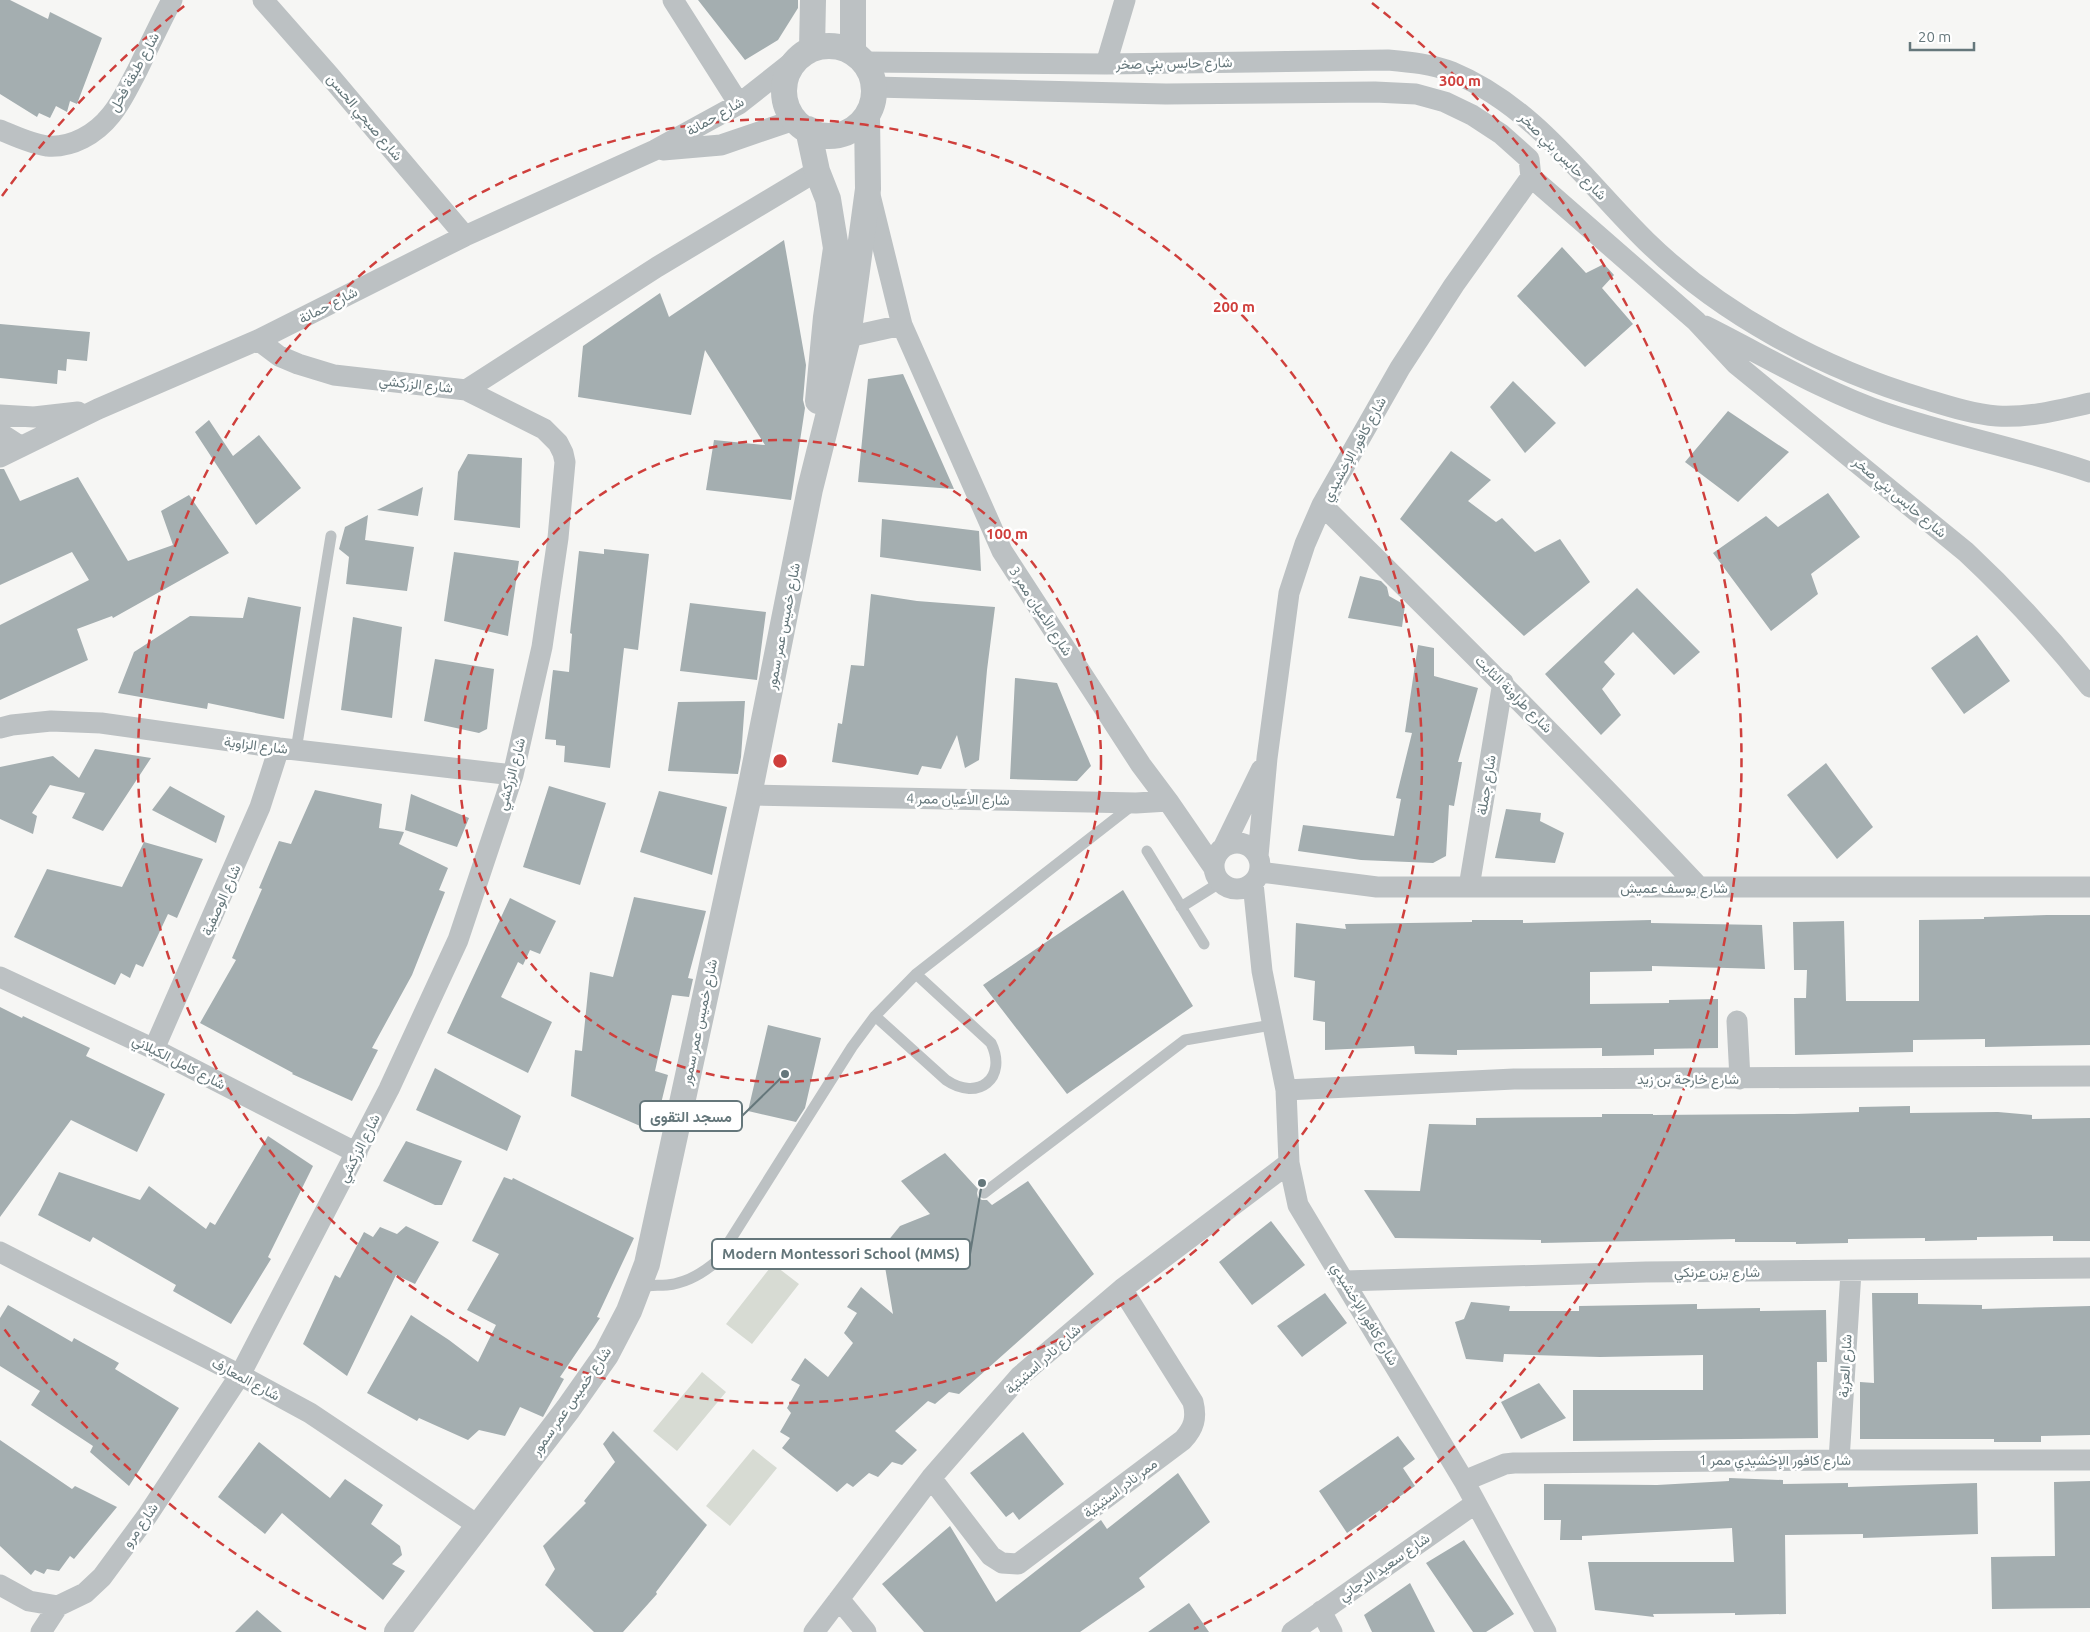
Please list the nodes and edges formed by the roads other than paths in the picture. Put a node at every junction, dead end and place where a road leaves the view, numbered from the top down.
1 (172, 0) edge
2 (263, 0) edge
3 (673, 0) edge
4 (813, 0) edge
5 (853, 0) edge
6 (1125, 0) edge
7 (804, 54) junction
8 (858, 57) junction
9 (1106, 64) junction
10 (874, 87) junction
11 (739, 104) junction
12 (868, 116) junction
13 (801, 124) junction
14 (0, 130) edge
15 (655, 150) junction
16 (817, 171) junction
17 (1531, 177) junction
18 (868, 188) junction
19 (465, 236) junction
20 (1696, 322) junction
21 (902, 325) junction
22 (848, 337) junction
23 (258, 340) junction
24 (466, 390) junction
25 (2090, 403) edge
26 (98, 409) junction
27 (0, 415) edge
28 (0, 433) edge
29 (20, 446) junction
30 (0, 457) edge
31 (2090, 472) edge
32 (810, 489) junction
33 (1322, 505) junction
34 (331, 536) dead end
35 (1503, 682) junction
36 (2090, 687) edge
37 (0, 728) edge
38 (287, 749) junction
39 (1266, 758) junction
40 (513, 775) junction
41 (749, 795) junction
42 (1168, 801) junction
43 (1136, 803) junction
44 (1223, 847) junction
45 (1147, 851) dead end
46 (1240, 875) junction
47 (2090, 886) edge
48 (1469, 887) junction
49 (1700, 888) junction
50 (1182, 907) junction
51 (1204, 944) dead end
52 (916, 974) junction
53 (0, 976) edge
54 (875, 1016) junction
55 (1737, 1021) dead end
56 (1272, 1025) junction
57 (154, 1049) junction
58 (2090, 1076) edge
59 (1740, 1078) junction
60 (1286, 1090) junction
61 (356, 1153) junction
62 (1289, 1163) junction
63 (984, 1193) dead end
64 (0, 1252) edge
65 (2090, 1268) edge
66 (1851, 1272) junction
67 (1345, 1281) junction
68 (1122, 1289) junction
69 (637, 1290) junction
70 (240, 1375) junction
71 (1839, 1460) junction
72 (2090, 1460) edge
73 (930, 1478) junction
74 (1464, 1481) junction
75 (1476, 1503) junction
76 (479, 1526) junction
77 (0, 1585) edge
78 (839, 1599) junction
79 (58, 1606) junction
80 (1321, 1611) junction
81 (41, 1632) edge
82 (397, 1632) edge
83 (814, 1632) edge
84 (866, 1632) edge
85 (1292, 1632) edge
86 (1332, 1632) edge
87 (1546, 1632) edge

1 - 14 street, شارع طبقة فحل
2 - 19 street, شارع صبحي الحسن
3 - 11 street
4 - 7 street
5 - 8 street
6 - 9 street
7 - 8 street
7 - 11 street, شارع حمانة
7 - 13 street
8 - 9 street, شارع حابس بني صخر
8 - 10 street
9 - 25 street, شارع حابس بني صخر
10 - 12 street
10 - 17 street, شارع حابس بني صخر
11 - 15 street, شارع حمانة
12 - 13 street
12 - 18 street, شارع خميس عمر سمور
13 - 15 street, شارع حمانة
13 - 16 street, شارع خميس عمر سمور
15 - 19 street, شارع حمانة
16 - 24 street
16 - 32 street, شارع خميس عمر سمور
17 - 20 street, شارع حابس بني صخر
17 - 33 street, شارع كافور الإخشيدي
18 - 21 street, شارع الأعيان ممر 3
18 - 22 street, شارع خميس عمر سمور
19 - 23 street, شارع حمانة
20 - 31 street, شارع حابس بني صخر
20 - 36 street, شارع حابس بني صخر
21 - 22 street
21 - 42 street, شارع الأعيان ممر 3
22 - 32 street, شارع خميس عمر سمور
23 - 24 street, شارع الزركشي
23 - 26 street, شارع حمانة
24 - 40 street, شارع الزركشي
26 - 27 street
26 - 29 street, شارع حمانة
28 - 29 street
29 - 30 street, شارع حمانة
32 - 41 street, شارع خميس عمر سمور
33 - 35 street, شارع طراونة الثابت
33 - 39 street, شارع كافور الإخشيدي
34 - 38 lane
35 - 48 street, شارع جملة
35 - 49 street, شارع طراونة الثابت
37 - 38 street, شارع الزاوية
38 - 40 street, شارع الزاوية
38 - 57 street, شارع الوصفية
39 - 44 street, شارع كافور الإخشيدي
39 - 46 street, شارع كافور الإخشيدي
40 - 61 street, شارع الزركشي
41 - 43 street, شارع الأعيان ممر 4
41 - 69 street, شارع خميس عمر سمور
42 - 43 street, شارع الأعيان ممر 4
42 - 44 street, شارع الأعيان ممر 3
42 - 46 street, شارع الأعيان ممر 3
43 - 52 lane
44 - 46 street, شارع كافور الإخشيدي
44 - 46 street
45 - 50 lane
46 - 48 street, شارع يوسف عميش
46 - 50 lane
46 - 56 street, شارع كافور الإخشيدي
47 - 49 street, شارع يوسف عميش
48 - 49 street, شارع يوسف عميش
50 - 51 lane
52 - 54 lane
52 - 54 lane
53 - 57 street, شارع كامل الكيلاني
54 - 69 lane
55 - 59 street
56 - 60 street, شارع كافور الإخشيدي
56 - 63 lane
57 - 61 street, شارع كامل الكيلاني
58 - 59 street, شارع خارجة بن زيد
59 - 60 street, شارع خارجة بن زيد
60 - 62 street, شارع كافور الإخشيدي
61 - 70 street, شارع الزركشي
62 - 67 street, شارع كافور الإخشيدي
62 - 68 street, شارع نادر استيتية
64 - 70 street, شارع المعارف
65 - 66 street, شارع يزن عرنكي
66 - 67 street, شارع يزن عرنكي
66 - 71 street, شارع العزية
67 - 74 street, شارع كافور الإخشيدي
68 - 73 street, شارع نادر استيتية
68 - 73 street, ممر نادر استيتية
69 - 76 street, شارع خميس عمر سمور
70 - 76 street, شارع المعارف
70 - 79 street, شارع مرو
71 - 72 street, شارع كافور الإخشيدي ممر 1
71 - 74 street, شارع كافور الإخشيدي ممر 1
73 - 78 street, شارع نادر استيتية
74 - 75 street, شارع كافور الإخشيدي
75 - 80 street, شارع سعيد الدجاني
75 - 87 street, شارع كافور الإخشيدي
76 - 82 street, شارع خميس عمر سمور
77 - 79 street
78 - 83 street, شارع نادر استيتية
78 - 84 street
79 - 81 street
80 - 85 street, شارع سعيد الدجاني
80 - 86 street

